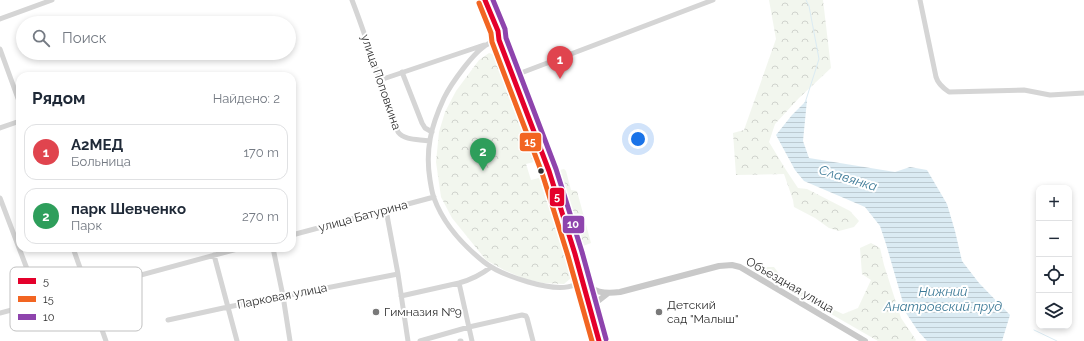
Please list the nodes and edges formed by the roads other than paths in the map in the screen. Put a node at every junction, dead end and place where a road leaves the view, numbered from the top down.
1 (52, 0) edge
2 (352, 0) edge
3 (485, 0) edge
4 (713, 0) edge
5 (920, 0) edge
6 (0, 19) edge
7 (499, 40) junction
8 (487, 44) junction
9 (0, 49) edge
10 (402, 72) junction
11 (513, 76) junction
12 (380, 80) junction
13 (16, 93) edge
14 (1084, 93) edge
15 (16, 122) edge
16 (0, 128) edge
17 (432, 132) junction
18 (429, 141) junction
19 (434, 197) junction
20 (0, 198) edge
21 (386, 210) junction
22 (296, 234) edge
23 (16, 240) edge
24 (21, 252) edge
25 (74, 252) edge
26 (226, 252) edge
27 (274, 252) edge
28 (214, 255) junction
29 (26, 267) edge
30 (80, 267) edge
31 (491, 267) junction
32 (398, 274) junction
33 (142, 275) edge
34 (580, 275) junction
35 (459, 283) junction
36 (607, 294) junction
37 (283, 296) junction
38 (401, 296) junction
39 (228, 307) junction
40 (10, 310) edge
41 (591, 310) junction
42 (0, 313) edge
43 (168, 320) dead end
44 (469, 327) junction
45 (102, 331) edge
46 (106, 341) edge
47 (237, 341) edge
48 (290, 341) edge
49 (408, 341) edge
50 (420, 341) edge
51 (472, 341) edge
52 (533, 341) edge
53 (599, 341) edge
54 (865, 341) edge

1 - 6 street
2 - 12 street, улица Поповкина
3 - 7 main road
4 - 11 street
5 - 14 street
7 - 8 street
7 - 11 main road
8 - 10 street
8 - 17 street
9 - 13 street
10 - 12 street
10 - 17 street
11 - 34 main road
12 - 18 street, улица Поповкина
15 - 16 street
17 - 18 street
18 - 19 street
19 - 21 street, улица Батурина
19 - 31 street
20 - 23 street
21 - 22 street, улица Батурина
21 - 32 street
24 - 29 street
25 - 30 street
26 - 28 street
27 - 37 street
28 - 33 street
28 - 39 street
31 - 34 street
31 - 35 street
32 - 37 street, Парковая улица
32 - 38 street
34 - 36 main road
34 - 41 main road
35 - 38 street
35 - 44 street
36 - 41 main road
36 - 54 main road, Объездная улица
37 - 39 street, Парковая улица
37 - 48 street
38 - 49 street
39 - 43 street, Парковая улица
39 - 47 street
40 - 42 street
41 - 53 main road
44 - 50 street
44 - 51 street
44 - 52 street
45 - 46 street

